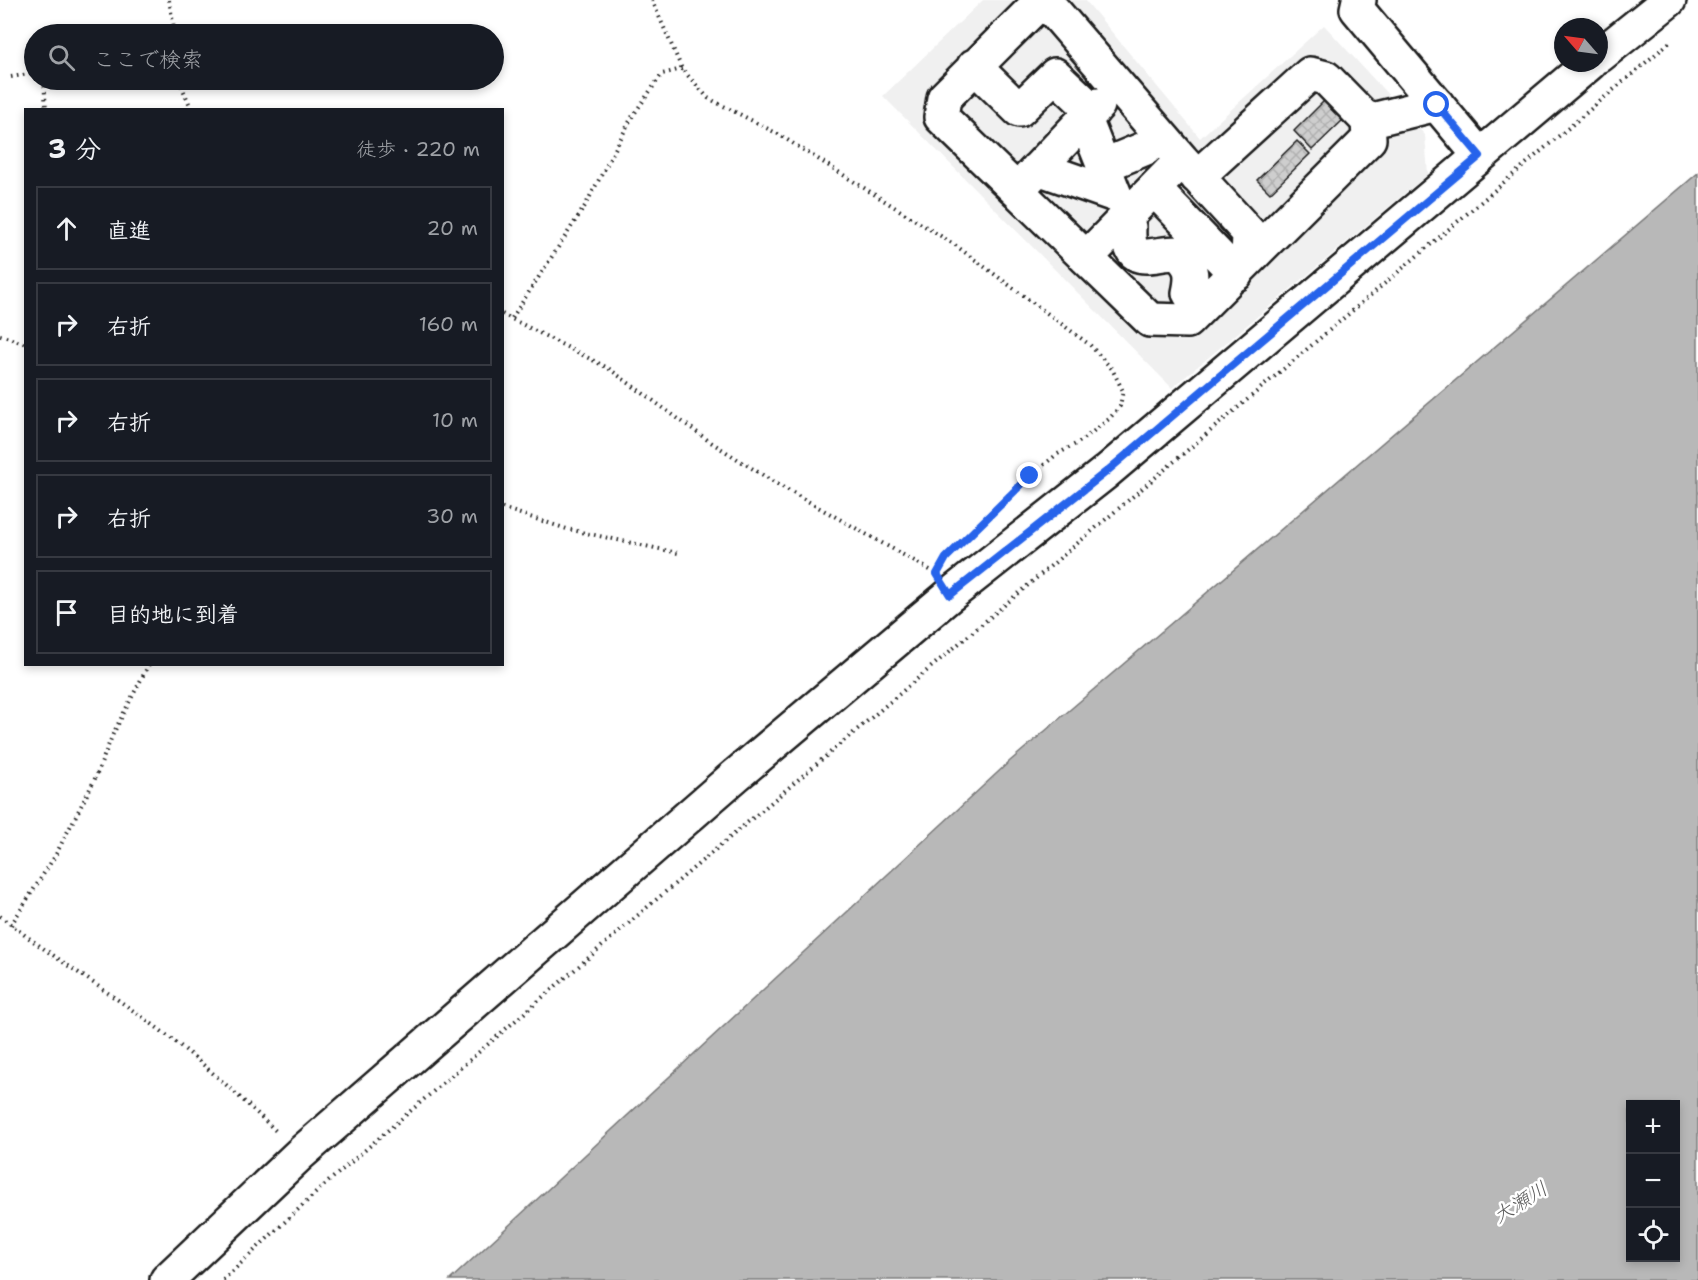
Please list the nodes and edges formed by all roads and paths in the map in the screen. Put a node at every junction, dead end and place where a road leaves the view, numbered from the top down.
1 (169, 0) edge
2 (652, 0) edge
3 (1359, 0) edge
4 (1669, 0) edge
5 (173, 24) edge
6 (1671, 42) dead end
7 (1608, 49) edge
8 (682, 69) junction
9 (968, 72) junction
10 (1579, 72) edge
11 (24, 75) edge
12 (11, 77) dead end
13 (1117, 86) junction
14 (45, 90) edge
15 (183, 90) edge
16 (1437, 105) junction
17 (46, 108) edge
18 (191, 108) edge
19 (1368, 121) junction
20 (1104, 132) junction
21 (1480, 156) junction
22 (1190, 169) junction
23 (1028, 180) junction
24 (1138, 205) junction
25 (1086, 258) junction
26 (1242, 267) junction
27 (1200, 308) junction
28 (504, 315) edge
29 (512, 318) junction
30 (0, 335) edge
31 (24, 343) edge
32 (504, 509) edge
33 (952, 552) dead end
34 (678, 553) dead end
35 (950, 595) junction
36 (148, 666) edge
37 (0, 916) edge
38 (11, 925) junction
39 (300, 1154) junction
40 (167, 1280) edge
41 (224, 1280) edge

1 - 5 path
2 - 8 path
3 - 16 street
4 - 7 street
6 - 41 path
8 - 29 path
8 - 33 path
9 - 13 street
9 - 20 street
9 - 23 street
10 - 21 street
11 - 12 path
13 - 20 street
13 - 22 street
14 - 17 path
15 - 18 path
16 - 19 street
16 - 21 street
19 - 22 street
19 - 26 street
20 - 23 street
20 - 23 street
20 - 24 street
21 - 35 street
22 - 24 street
22 - 26 street
23 - 25 street
24 - 25 street
24 - 26 street
24 - 27 street
25 - 27 street
26 - 27 street
28 - 29 path
29 - 35 path
30 - 31 path
32 - 34 path
35 - 39 street
36 - 38 path
37 - 38 path
38 - 39 path
39 - 40 street

